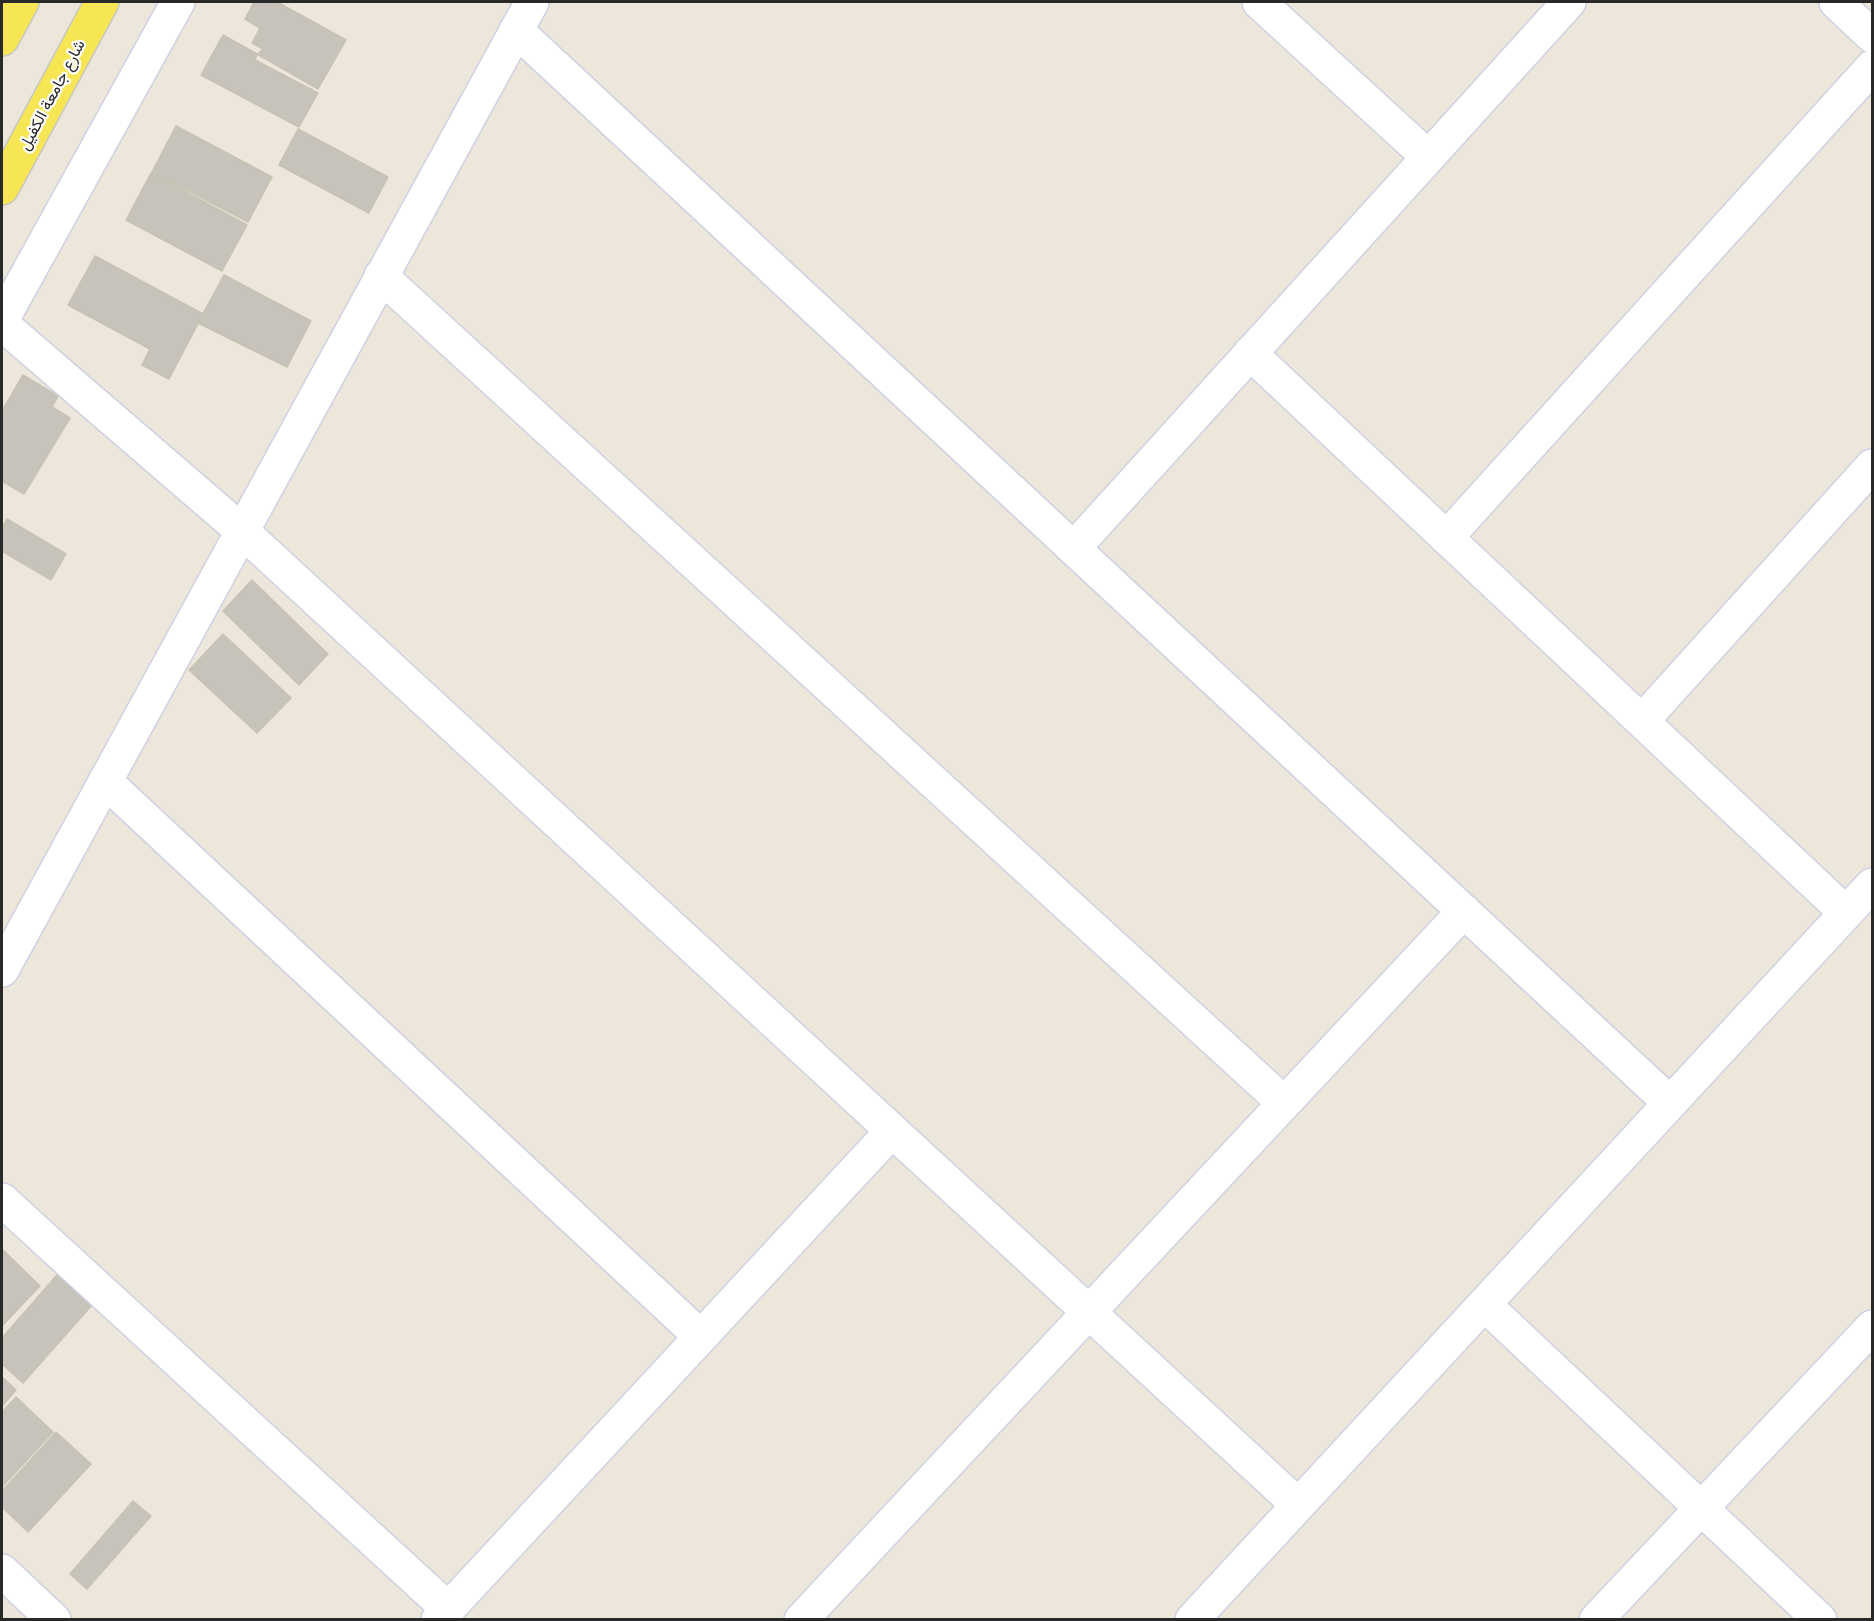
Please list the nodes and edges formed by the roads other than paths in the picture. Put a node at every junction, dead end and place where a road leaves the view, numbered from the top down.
1 (22, 2) edge
2 (102, 2) edge
3 (178, 2) edge
4 (532, 2) edge
5 (1259, 2) edge
6 (1569, 2) edge
7 (1836, 2) edge
8 (516, 30) junction
9 (1872, 36) edge
10 (2, 39) edge
11 (1872, 67) edge
12 (1428, 157) junction
13 (2, 188) edge
14 (381, 276) junction
15 (2, 322) edge
16 (1250, 353) junction
17 (1872, 466) edge
18 (242, 531) junction
19 (1447, 537) junction
20 (1074, 548) junction
21 (1642, 721) junction
22 (105, 781) junction
23 (1872, 885) edge
24 (1464, 911) junction
25 (1846, 913) junction
26 (2, 970) edge
27 (1670, 1102) junction
28 (1284, 1103) junction
29 (892, 1131) junction
30 (2, 1200) edge
31 (1484, 1304) junction
32 (1089, 1312) junction
33 (1872, 1327) edge
34 (701, 1337) junction
35 (1298, 1505) junction
36 (1701, 1508) junction
37 (2, 1572) edge
38 (443, 1614) edge
39 (54, 1620) edge
40 (801, 1620) edge
41 (1192, 1620) edge
42 (1596, 1620) edge
43 (1820, 1620) edge

1 - 10 main road
2 - 13 main road, شارع جامعة الكفيل
3 - 15 street
4 - 8 street
5 - 12 street
6 - 12 street
7 - 9 street
8 - 14 street
8 - 20 street
11 - 19 street
12 - 16 street
14 - 18 street
14 - 28 street
15 - 18 street
16 - 19 street
16 - 20 street
17 - 21 street
18 - 22 street
18 - 29 street
19 - 21 street
20 - 24 street
21 - 25 street
22 - 26 street
22 - 34 street
23 - 25 street
24 - 27 street
24 - 28 street
25 - 27 street
27 - 31 street
28 - 32 street
29 - 32 street
29 - 34 street
30 - 38 street
31 - 35 street
31 - 36 street
32 - 35 street
32 - 40 street
33 - 36 street
34 - 38 street
35 - 41 street
36 - 42 street
36 - 43 street
37 - 39 street

